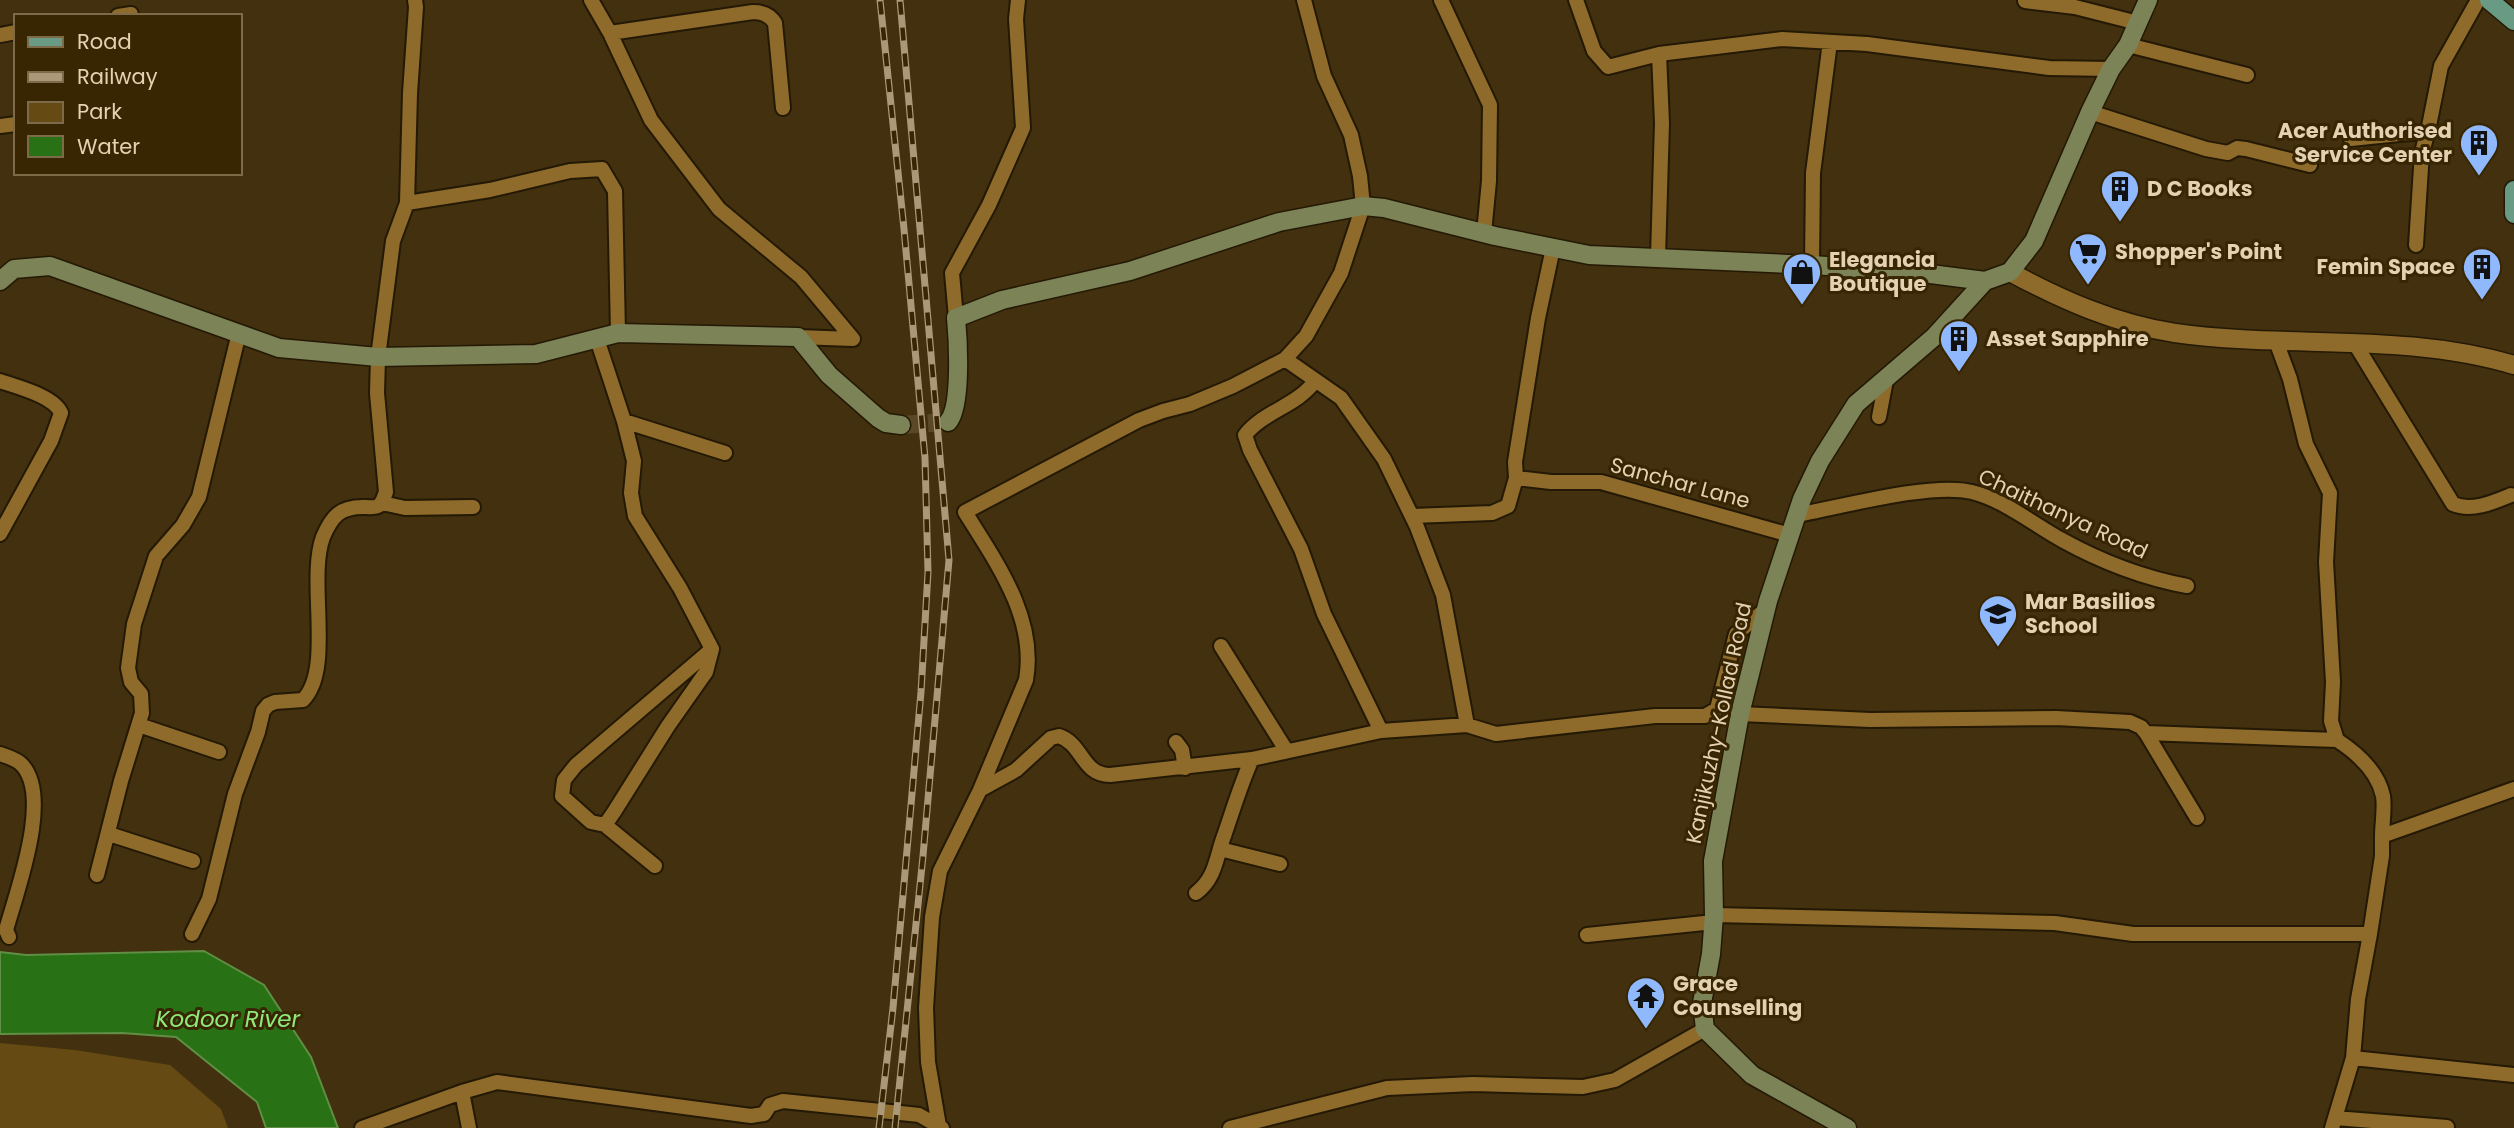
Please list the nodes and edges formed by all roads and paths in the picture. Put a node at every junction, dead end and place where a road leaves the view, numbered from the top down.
1 (415, 0) edge
2 (591, 0) edge
3 (1018, 0) edge
4 (1441, 0) edge
5 (1576, 0) edge
6 (2148, 0) edge
7 (2478, 0) edge
8 (2489, 0) edge
9 (1306, 1) edge
10 (2025, 1) edge
11 (2514, 21) edge
12 (2138, 23) junction
13 (610, 33) junction
14 (1830, 42) junction
15 (2128, 45) junction
16 (1659, 54) junction
17 (2111, 69) junction
18 (2247, 75) dead end
19 (783, 108) dead end
20 (2090, 112) junction
21 (2428, 131) junction
22 (2351, 139) dead end
23 (2310, 166) dead end
24 (2514, 190) edge
25 (407, 203) junction
26 (1363, 206) junction
27 (2514, 214) edge
28 (1484, 233) junction
29 (2416, 245) dead end
30 (1553, 248) junction
31 (1658, 257) junction
32 (1812, 265) junction
33 (2010, 272) junction
34 (0, 281) edge
35 (1985, 281) junction
36 (956, 317) junction
37 (239, 333) junction
38 (618, 333) junction
39 (798, 337) junction
40 (597, 340) junction
41 (2276, 341) junction
42 (2354, 342) junction
43 (378, 357) junction
44 (1285, 359) junction
45 (2514, 365) edge
46 (1886, 380) junction
47 (0, 381) edge
48 (1315, 381) junction
49 (1879, 417) dead end
50 (624, 421) junction
51 (948, 422) dead end
52 (901, 425) tunnel mouth
53 (725, 453) dead end
54 (1516, 478) junction
55 (2513, 497) edge
56 (382, 503) junction
57 (472, 507) dead end
58 (5, 510) edge
59 (1797, 515) junction
60 (1412, 516) junction
61 (0, 534) edge
62 (1790, 535) junction
63 (2187, 586) dead end
64 (1765, 610) junction
65 (1221, 646) dead end
66 (712, 649) junction
67 (1740, 714) junction
68 (139, 725) junction
69 (1467, 725) junction
70 (1381, 731) junction
71 (2146, 733) junction
72 (2337, 740) junction
73 (1176, 742) dead end
74 (1286, 750) junction
75 (219, 752) dead end
76 (0, 754) edge
77 (1252, 759) junction
78 (1185, 768) junction
79 (2514, 789) edge
80 (980, 790) junction
81 (2197, 818) dead end
82 (605, 825) junction
83 (109, 834) junction
84 (2382, 836) junction
85 (1220, 849) junction
86 (193, 860) dead end
87 (1280, 864) dead end
88 (655, 866) dead end
89 (97, 875) dead end
90 (1196, 893) dead end
91 (1714, 918) junction
92 (192, 934) dead end
93 (2370, 934) junction
94 (1587, 935) dead end
95 (9, 937) dead end
96 (1705, 1029) junction
97 (2353, 1058) junction
98 (2514, 1075) edge
99 (462, 1092) junction
100 (764, 1114) junction
101 (2334, 1123) edge
102 (941, 1127) edge
103 (2447, 1127) edge
104 (362, 1128) edge
105 (469, 1128) edge
106 (758, 1128) edge
107 (1230, 1128) edge
108 (1847, 1128) edge

1 - 25 street
2 - 13 street
3 - 36 street
4 - 28 street
5 - 16 street
6 - 12 main road
7 - 21 street
8 - 11 main road
9 - 26 street
10 - 12 street
12 - 15 main road
13 - 19 street
13 - 39 street
14 - 16 street
14 - 17 street
14 - 32 street
15 - 17 main road
15 - 18 street
16 - 31 street
17 - 20 main road
20 - 23 street
20 - 33 main road
21 - 22 street
21 - 29 street
24 - 27 main road
25 - 38 street
25 - 43 street
26 - 28 main road
26 - 36 main road
26 - 44 street
28 - 30 main road
30 - 31 main road
30 - 54 street
31 - 32 main road
32 - 35 main road
33 - 35 main road, Kanjikuzhy-Kollad Road
33 - 41 street
34 - 37 main road
35 - 46 main road, Kanjikuzhy-Kollad Road
36 - 51 main road
37 - 43 main road
37 - 68 street
38 - 39 main road
38 - 40 main road
39 - 52 main road
40 - 43 main road
40 - 50 street
41 - 42 street
41 - 72 street
42 - 45 street
42 - 55 street
43 - 56 street
44 - 48 street
44 - 80 street
46 - 49 street
46 - 59 main road, Kanjikuzhy-Kollad Road
47 - 58 street
48 - 60 street
48 - 70 street
50 - 53 street
50 - 66 street
54 - 60 street
54 - 62 street, Sanchar Lane
56 - 57 street
56 - 92 street
58 - 61 street
59 - 62 main road, Kanjikuzhy-Kollad Road
59 - 63 street, Chaithanya Road
60 - 69 street
62 - 64 main road, Kanjikuzhy-Kollad Road
64 - 67 main road, Kanjikuzhy-Kollad Road
64 - 69 street
65 - 74 street
66 - 82 street
66 - 82 street
67 - 71 street
67 - 91 main road, Kanjikuzhy-Kollad Road
68 - 75 street
68 - 83 street
69 - 70 street
70 - 74 street
71 - 72 street
71 - 81 street
72 - 84 street
73 - 78 street
74 - 77 street
76 - 95 street
77 - 78 street
77 - 85 street
78 - 80 street
79 - 84 street
80 - 102 street
82 - 88 street
83 - 86 street
83 - 89 street
84 - 93 street
85 - 87 street
85 - 90 street
91 - 93 street
91 - 94 street
91 - 96 main road, Kanjikuzhy-Kollad Road
93 - 97 street
96 - 107 street
96 - 108 main road
97 - 98 street
97 - 101 street
99 - 100 street
99 - 104 street
99 - 105 street
100 - 102 street
100 - 106 street
101 - 103 street

